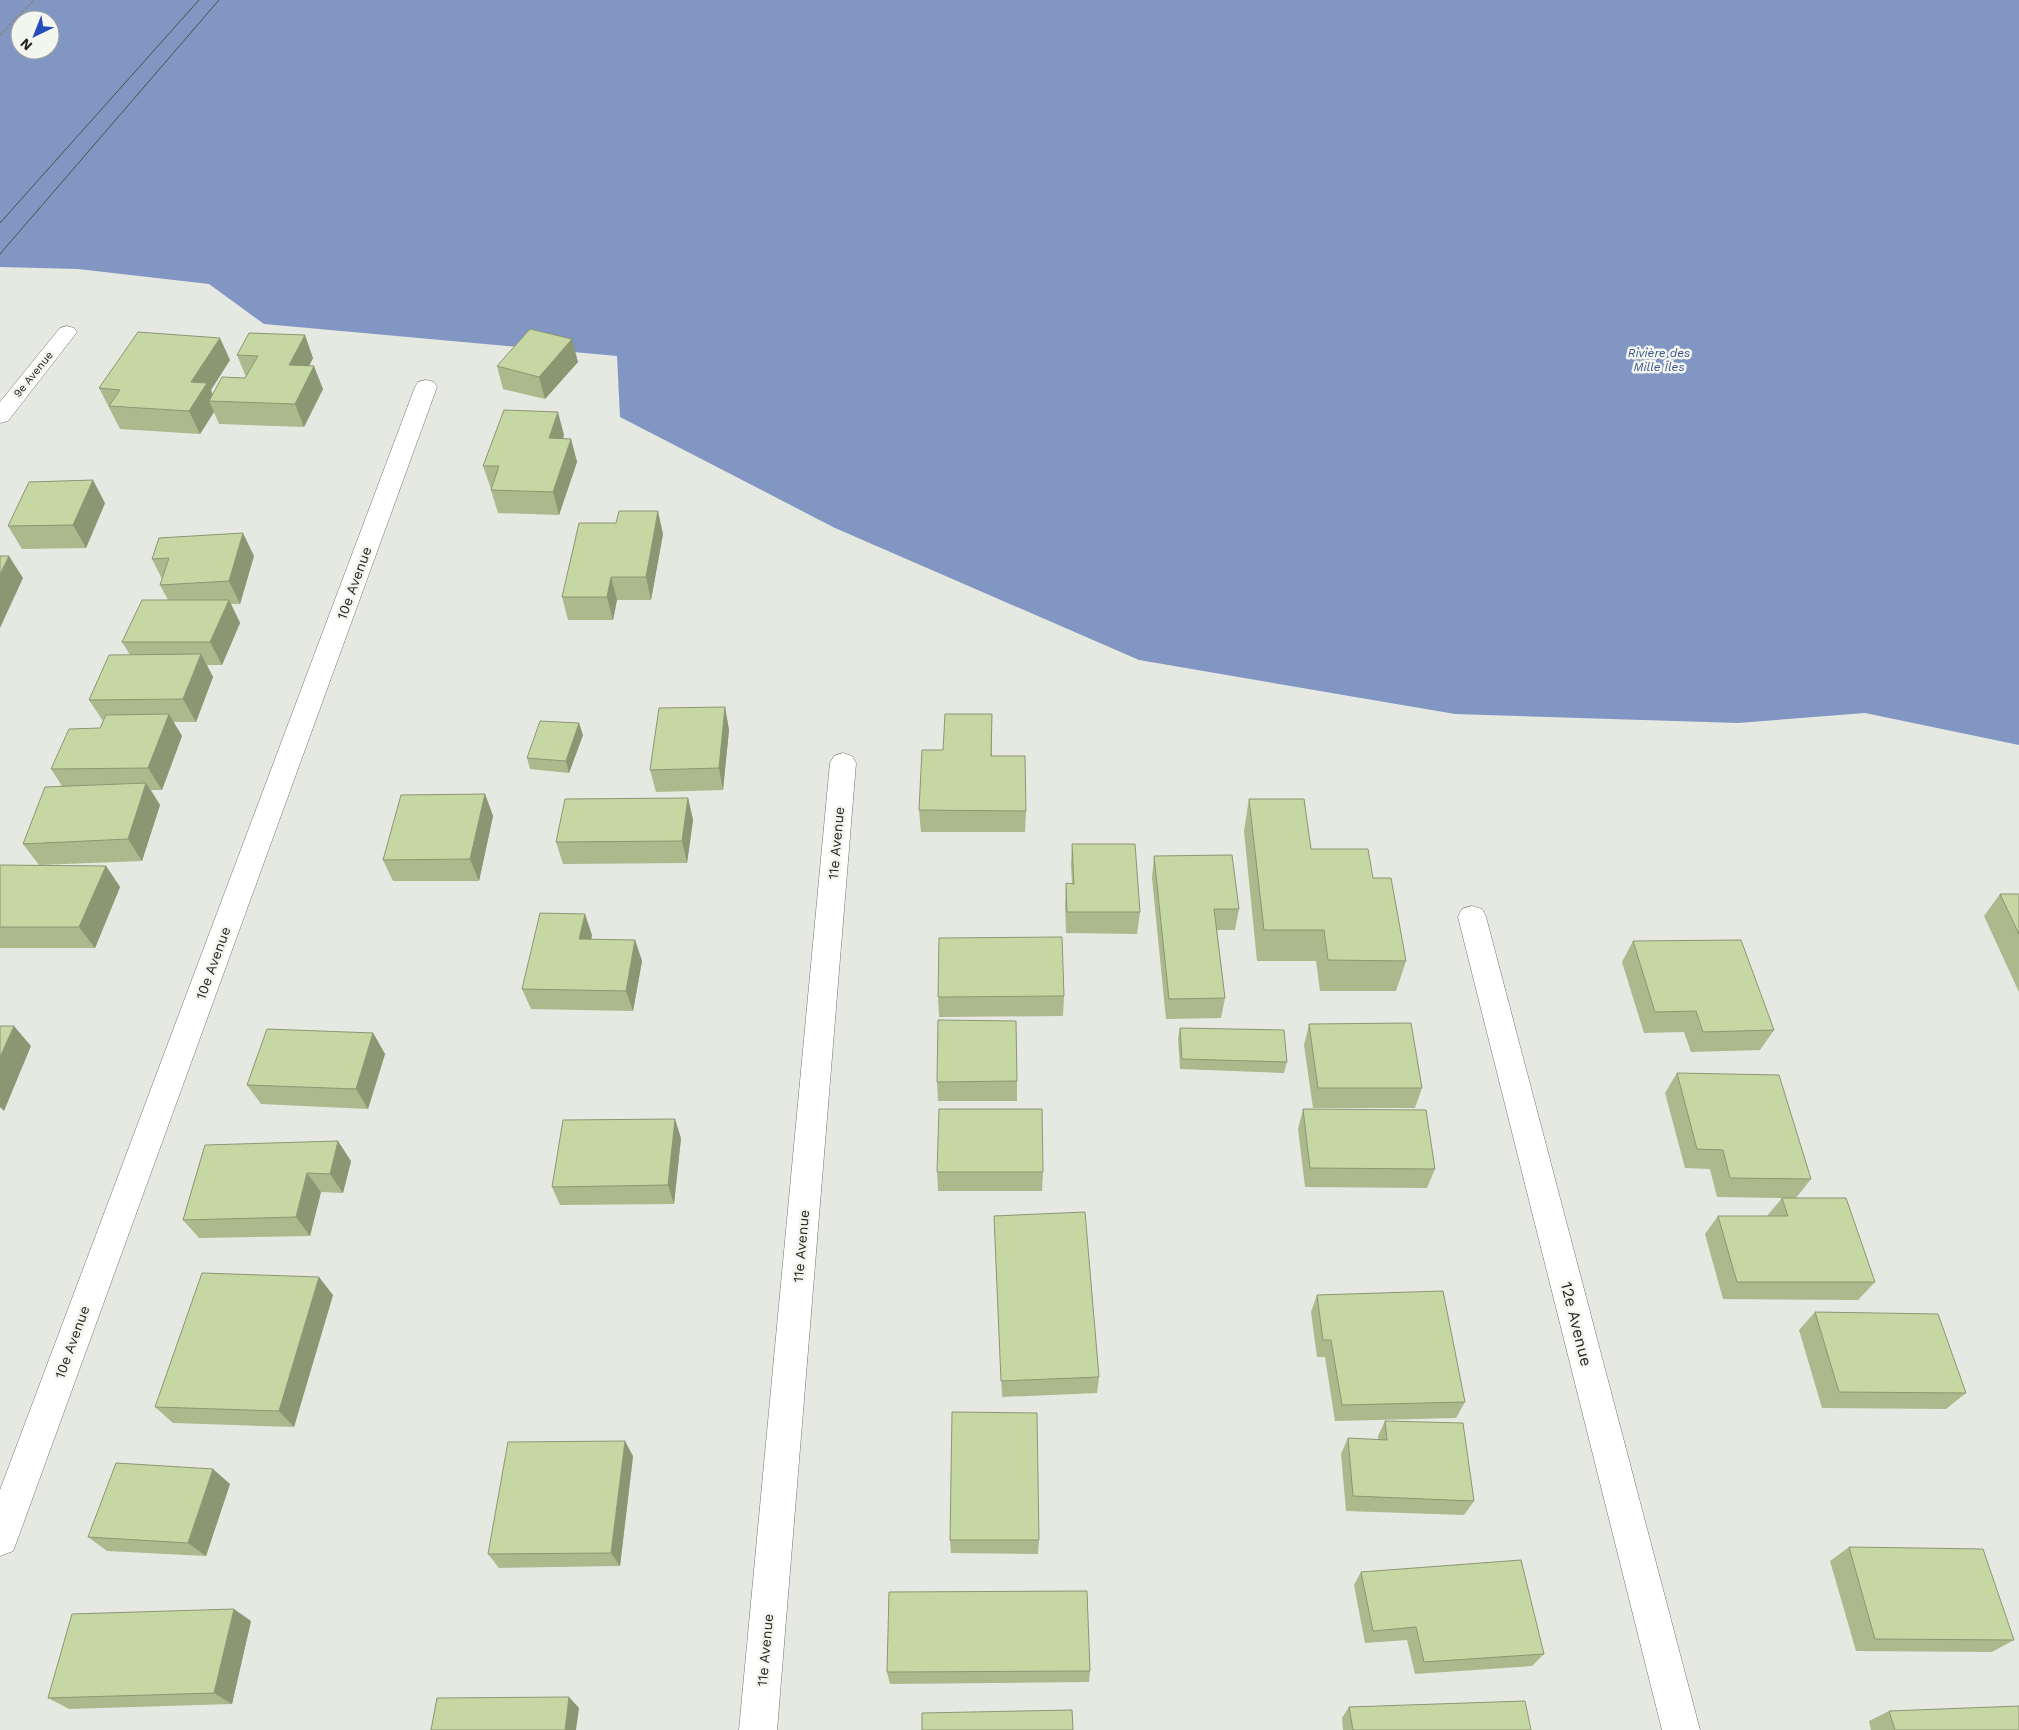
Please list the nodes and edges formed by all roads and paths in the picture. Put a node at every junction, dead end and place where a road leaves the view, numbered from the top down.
1 (34, 0) edge
2 (0, 34) edge
3 (67, 332) dead end
4 (426, 387) dead end
5 (0, 416) edge
6 (843, 763) dead end
7 (1472, 917) dead end
8 (0, 1538) edge
9 (758, 1730) edge
10 (1681, 1730) edge

1 - 2 path
3 - 5 street, 9e Avenue
4 - 8 street, 10e Avenue
6 - 9 street, 11e Avenue
7 - 10 street, 12e Avenue

